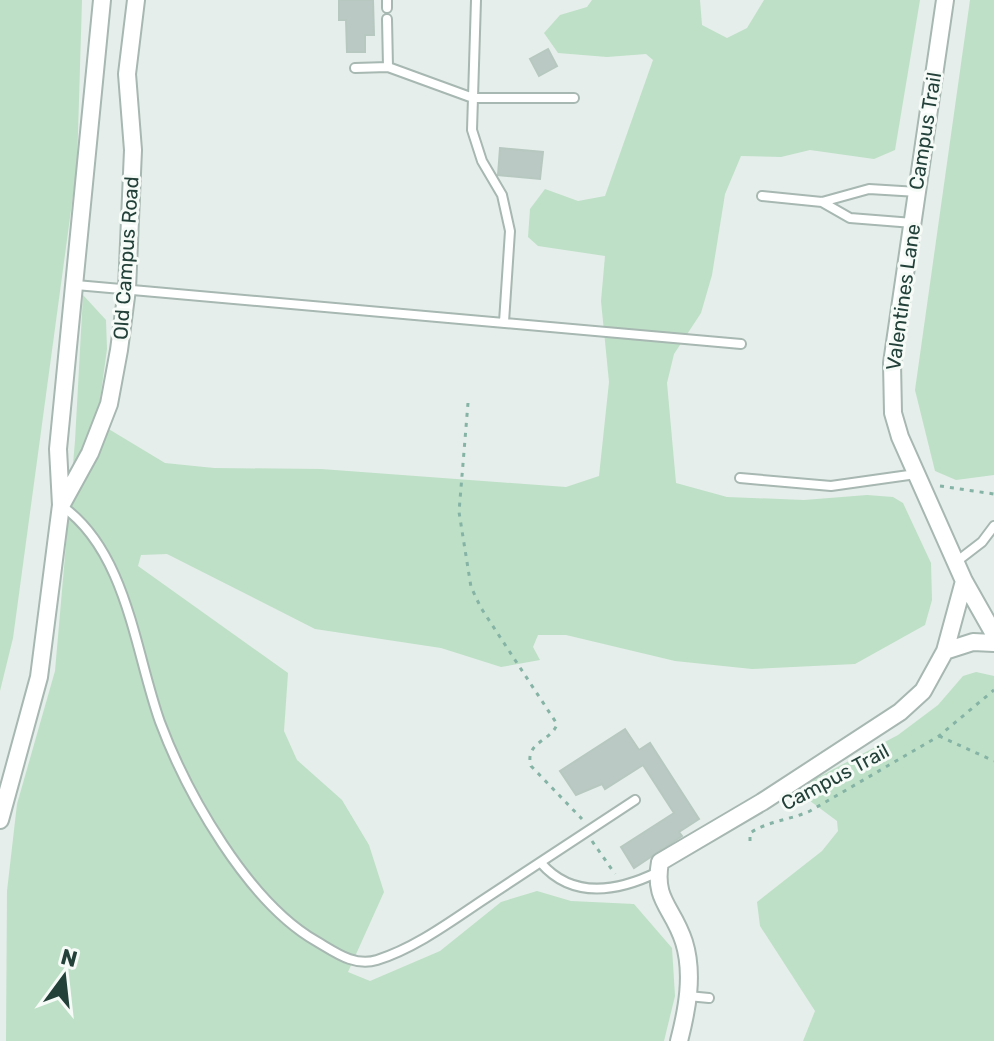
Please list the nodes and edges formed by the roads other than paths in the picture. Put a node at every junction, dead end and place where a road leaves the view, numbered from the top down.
1 (102, 0) edge
2 (136, 0) edge
3 (476, 0) edge
4 (945, 0) edge
5 (387, 19) dead end
6 (388, 67) junction
7 (355, 68) dead end
8 (473, 98) junction
9 (574, 98) dead end
10 (918, 192) junction
11 (762, 196) dead end
12 (822, 202) junction
13 (913, 223) junction
14 (76, 285) junction
15 (127, 289) junction
16 (504, 322) junction
17 (741, 344) dead end
18 (916, 474) junction
19 (740, 478) dead end
20 (61, 505) junction
21 (994, 526) edge
22 (956, 563) junction
23 (964, 581) junction
24 (994, 634) edge
25 (994, 643) edge
26 (945, 651) junction
27 (635, 800) dead end
28 (0, 820) edge
29 (541, 863) junction
30 (658, 872) junction
31 (688, 996) junction
32 (709, 998) dead end
33 (679, 1041) edge

1 - 14 street, Old Campus Road
2 - 15 street, Old Campus Road
3 - 8 lane
4 - 10 street, Valentines Lane
5 - 6 lane
6 - 7 lane
6 - 8 lane
8 - 9 lane
8 - 16 lane
10 - 12 lane
10 - 13 street, Valentines Lane
11 - 12 lane
12 - 13 lane
13 - 18 street, Valentines Lane
14 - 15 lane
14 - 20 street, Old Campus Road
15 - 16 lane
15 - 20 street, Old Campus Road
16 - 17 lane
18 - 19 lane
18 - 22 street, Valentines Lane
20 - 28 street, Old Campus Road
20 - 29 lane
21 - 22 lane
22 - 23 street, Valentines Lane
23 - 24 street, Valentines Lane
23 - 26 street
25 - 26 street
26 - 30 street
27 - 29 lane
29 - 30 lane
30 - 31 street
31 - 32 lane
31 - 33 street

